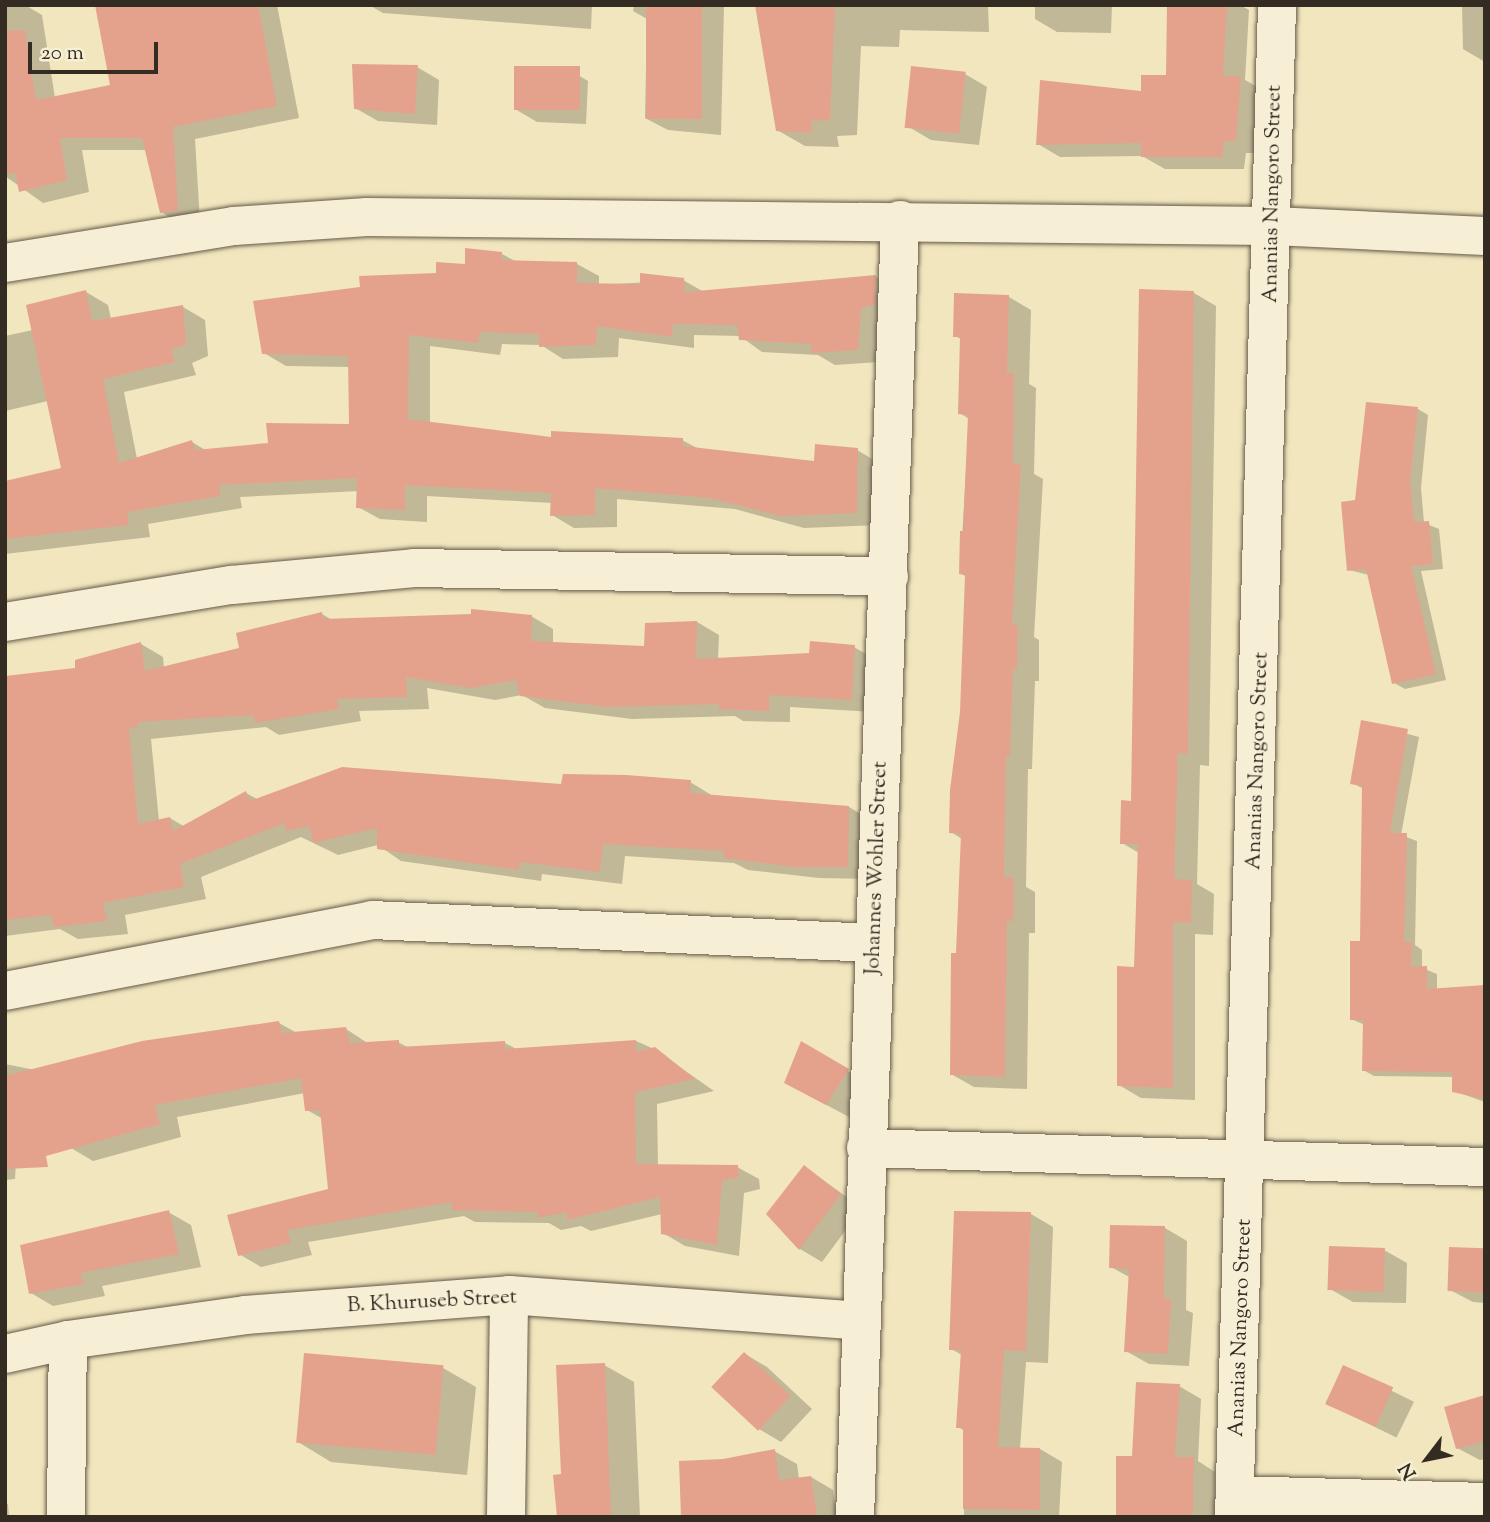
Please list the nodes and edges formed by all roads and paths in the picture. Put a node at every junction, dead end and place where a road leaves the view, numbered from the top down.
1 (1277, 5) edge
2 (900, 220) junction
3 (1273, 226) junction
4 (1485, 236) edge
5 (5, 263) edge
6 (890, 576) junction
7 (5, 622) edge
8 (873, 943) junction
9 (5, 991) edge
10 (866, 1148) junction
11 (1247, 1158) junction
12 (1485, 1167) edge
13 (509, 1295) junction
14 (860, 1321) junction
15 (68, 1340) junction
16 (5, 1354) edge
17 (1485, 1502) edge
18 (1235, 1506) edge
19 (66, 1517) edge
20 (506, 1517) edge
21 (855, 1517) edge

1 - 3 street, Ananias Nangoro Street
2 - 3 street
2 - 5 street
2 - 6 street, Johannes Wohler Street
3 - 4 street
3 - 11 street, Ananias Nangoro Street
6 - 7 street
6 - 8 street, Johannes Wohler Street
8 - 9 street
8 - 10 street, Johannes Wohler Street
10 - 11 street
10 - 14 street, Johannes Wohler Street
11 - 12 street
11 - 18 street, Ananias Nangoro Street
13 - 14 street, B. Khuruseb Street
13 - 15 street, B. Khuruseb Street
13 - 20 street
14 - 21 street, Johannes Wohler Street
15 - 16 street, B. Khuruseb Street
15 - 19 street
17 - 18 street

